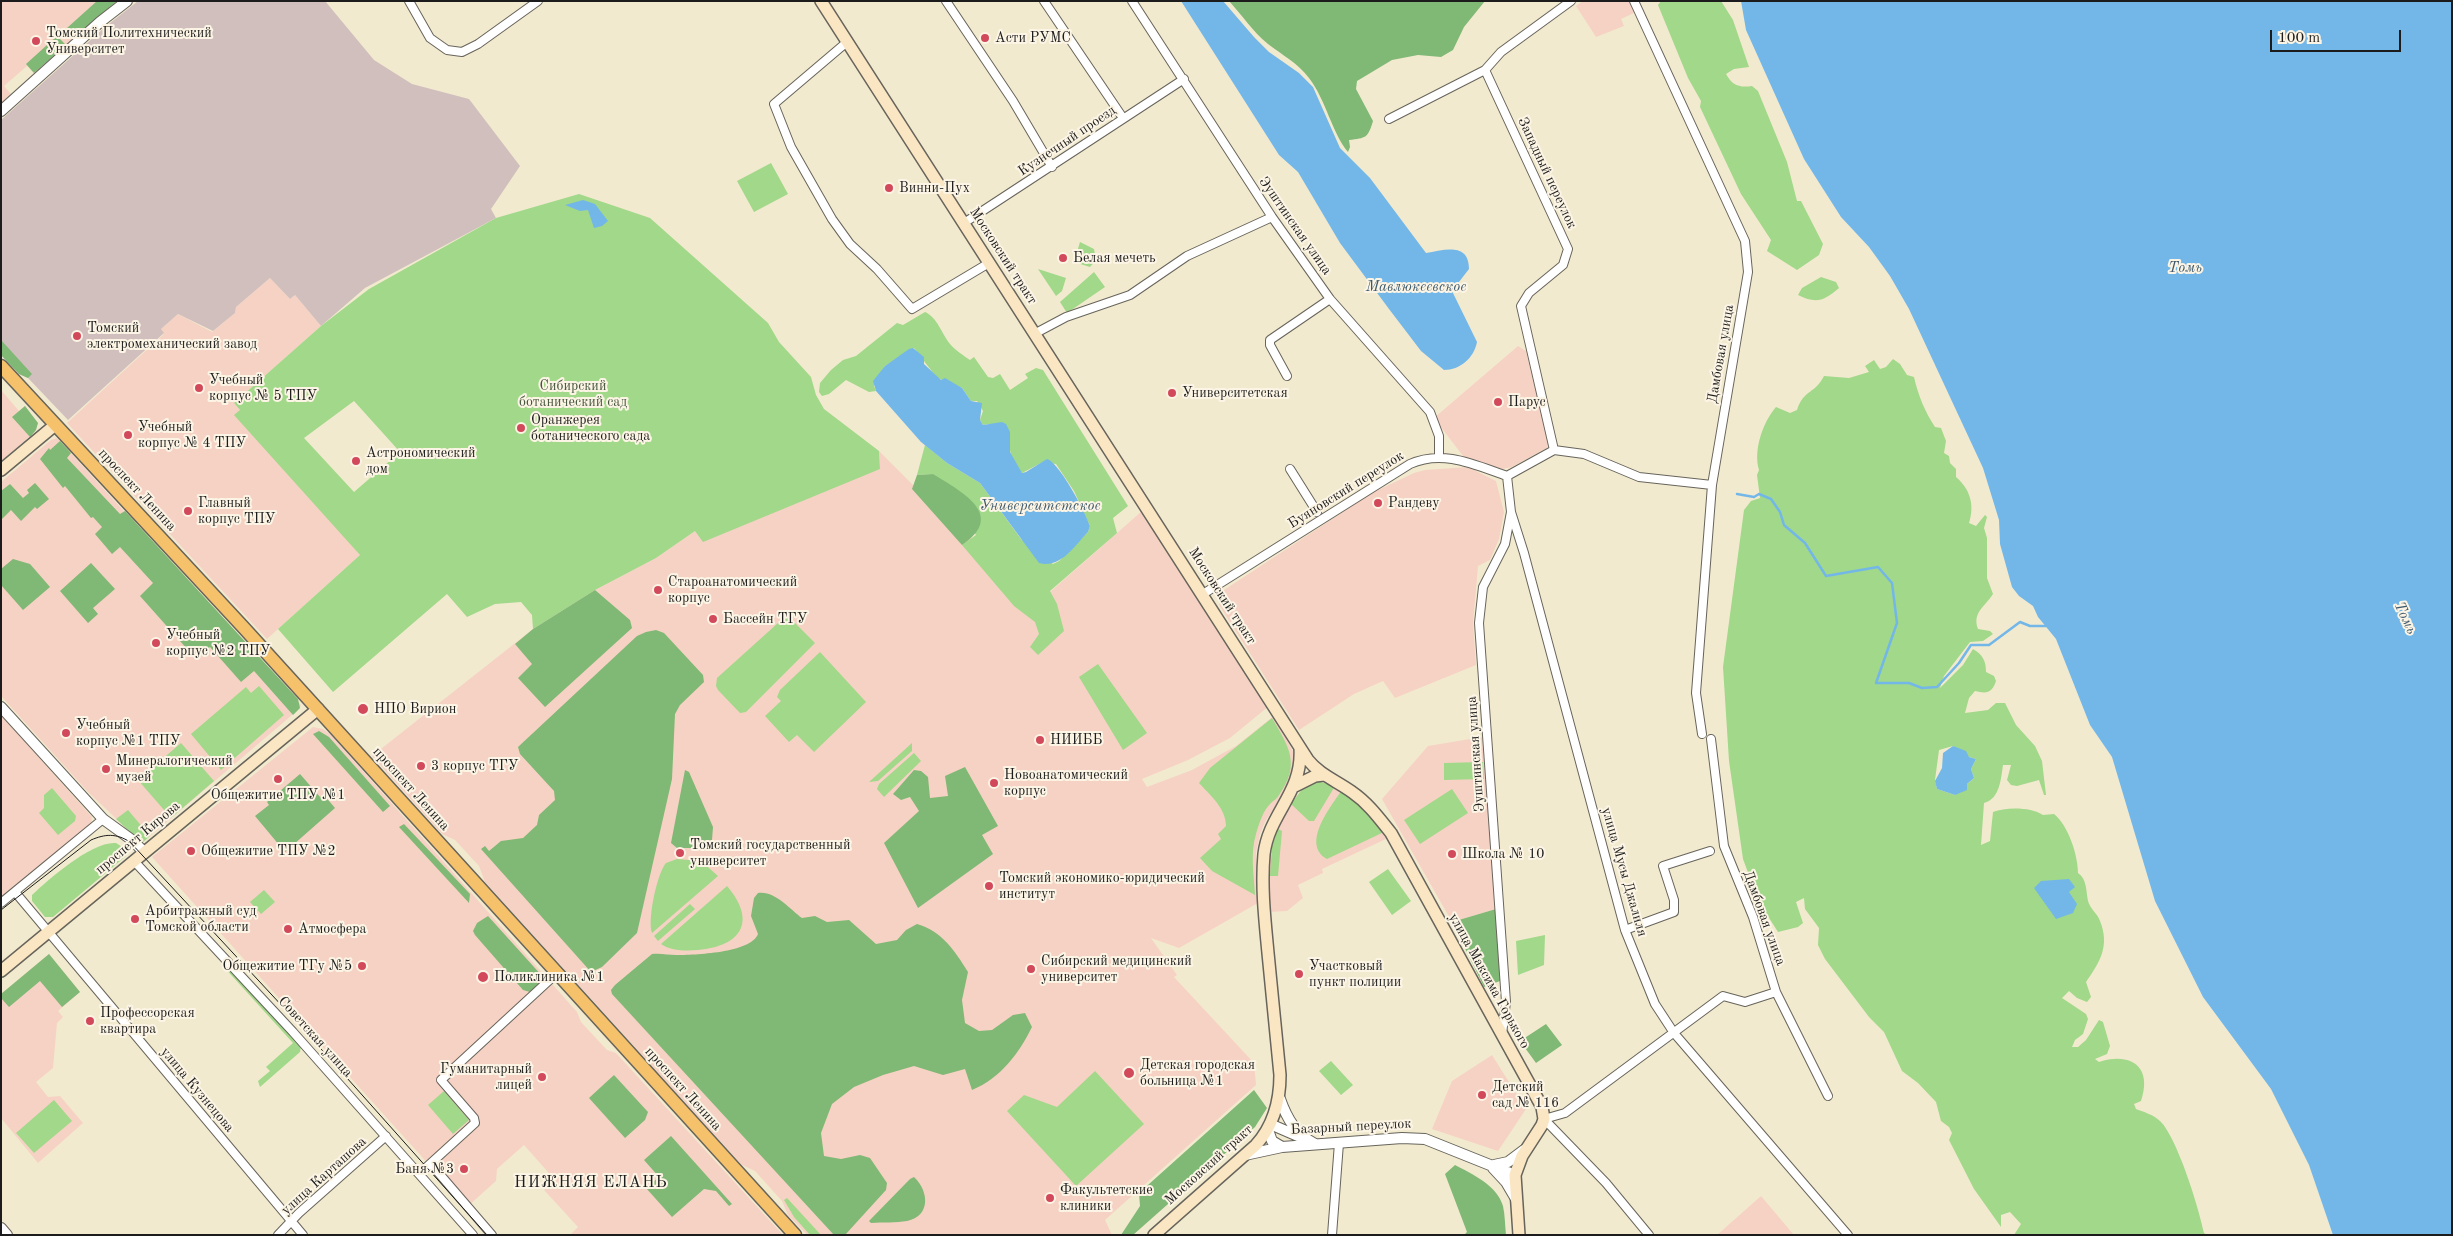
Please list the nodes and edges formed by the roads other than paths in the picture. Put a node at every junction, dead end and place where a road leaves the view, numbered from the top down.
1 (127, 1) edge
2 (409, 1) edge
3 (538, 1) edge
4 (821, 1) edge
5 (946, 1) edge
6 (1044, 1) edge
7 (1132, 1) edge
8 (1571, 1) edge
9 (1634, 1) edge
10 (847, 42) junction
11 (1485, 70) junction
12 (1184, 79) junction
13 (1, 111) edge
14 (1122, 118) junction
15 (1390, 119) dead end
16 (1052, 167) junction
17 (1272, 217) junction
18 (964, 223) junction
19 (989, 262) junction
20 (1330, 299) junction
21 (1034, 334) junction
22 (1, 366) edge
23 (1287, 376) dead end
24 (55, 425) junction
25 (1554, 450) junction
26 (1438, 456) junction
27 (1290, 469) dead end
28 (1, 470) edge
29 (1507, 476) junction
30 (1712, 485) junction
31 (1317, 512) dead end
32 (1511, 512) junction
33 (1203, 594) junction
34 (1, 706) edge
35 (318, 709) junction
36 (1702, 734) dead end
37 (1710, 739) dead end
38 (1300, 747) junction
39 (1324, 775) junction
40 (1295, 786) junction
41 (103, 820) junction
42 (1710, 851) dead end
43 (144, 852) junction
44 (134, 861) junction
45 (15, 892) junction
46 (1, 903) edge
47 (1625, 930) junction
48 (49, 931) junction
49 (1, 970) edge
50 (557, 973) junction
51 (1776, 992) junction
52 (1674, 1032) junction
53 (1502, 1036) junction
54 (1828, 1096) dead end
55 (1280, 1099) junction
56 (1544, 1119) junction
57 (1269, 1127) junction
58 (386, 1136) junction
59 (1306, 1139) junction
60 (1339, 1143) junction
61 (1316, 1144) junction
62 (1282, 1146) junction
63 (1527, 1147) junction
64 (1244, 1156) junction
65 (431, 1164) junction
66 (1488, 1164) junction
67 (419, 1174) junction
68 (1515, 1175) junction
69 (1516, 1199) junction
70 (292, 1221) junction
71 (1, 1228) edge
72 (1844, 1233) edge
73 (7, 1235) edge
74 (278, 1235) edge
75 (303, 1235) edge
76 (473, 1235) edge
77 (492, 1235) edge
78 (795, 1235) edge
79 (1154, 1235) edge
80 (1332, 1235) edge
81 (1520, 1235) edge
82 (1648, 1235) edge

1 - 13 street
2 - 3 street
4 - 10 main road, Московский тракт
5 - 16 street
6 - 14 street
7 - 12 street, Эуштинская улица
8 - 11 street
9 - 30 street, Дамбовая улица
10 - 18 main road, Московский тракт
10 - 19 street
11 - 15 street
11 - 25 street, Западный переулок
12 - 14 street, Кузнечный проезд
12 - 17 street, Эуштинская улица
14 - 16 street, Кузнечный проезд
16 - 18 street, Кузнечный проезд
17 - 20 street, Эуштинская улица
17 - 21 street
18 - 19 main road, Московский тракт
19 - 21 main road, Московский тракт
20 - 23 street
20 - 26 street, Эуштинская улица
21 - 33 main road, Московский тракт
22 - 24 main road, проспект Ленина
24 - 28 main road
24 - 35 main road, проспект Ленина
25 - 29 street
25 - 30 street
26 - 29 street, Буяновский переулок
26 - 33 street, Буяновский переулок
27 - 31 street
29 - 32 street, Эуштинская улица
30 - 36 street, Дамбовая улица
32 - 47 street, улица Мусы Джалиля
32 - 53 street, Эуштинская улица
33 - 38 main road, Московский тракт
34 - 41 street
35 - 43 main road, проспект Кирова
35 - 50 main road, проспект Ленина
37 - 51 street, Дамбовая улица
38 - 39 main road, улица Максима Горького
38 - 40 main road, Московский тракт
39 - 40 main road
39 - 53 main road, улица Максима Горького
40 - 55 main road, Московский тракт
41 - 43 street
41 - 45 street
42 - 47 street
43 - 44 main road, проспект Кирова
44 - 48 main road, проспект Кирова
44 - 58 street, Советская улица
45 - 46 street
45 - 48 street, улица Кузнецова
47 - 52 street, улица Мусы Джалиля
48 - 49 main road, проспект Кирова
48 - 70 street, улица Кузнецова
50 - 65 street
50 - 78 main road, проспект Ленина
51 - 52 street
51 - 54 street, Дамбовая улица
52 - 56 street
52 - 72 street, улица Мусы Джалиля
53 - 56 main road, улица Максима Горького
55 - 57 main road, Московский тракт
55 - 59 street
56 - 63 main road
56 - 82 street, улица Максима Горького
57 - 59 street
57 - 62 street
57 - 64 main road, Московский тракт
58 - 67 street, Советская улица
58 - 70 street, улица Карташова
59 - 61 street
60 - 61 street, Базарный переулок
60 - 66 street, Базарный переулок
60 - 80 street
61 - 62 street, Базарный переулок
62 - 64 street, Базарный переулок
63 - 66 street
63 - 68 main road
64 - 79 main road, Московский тракт
65 - 67 street
65 - 77 street
66 - 68 street, Базарный переулок
66 - 69 street
67 - 76 street, Советская улица
68 - 69 main road
69 - 81 main road
70 - 74 street, улица Карташова
70 - 75 street, улица Кузнецова
71 - 73 street

